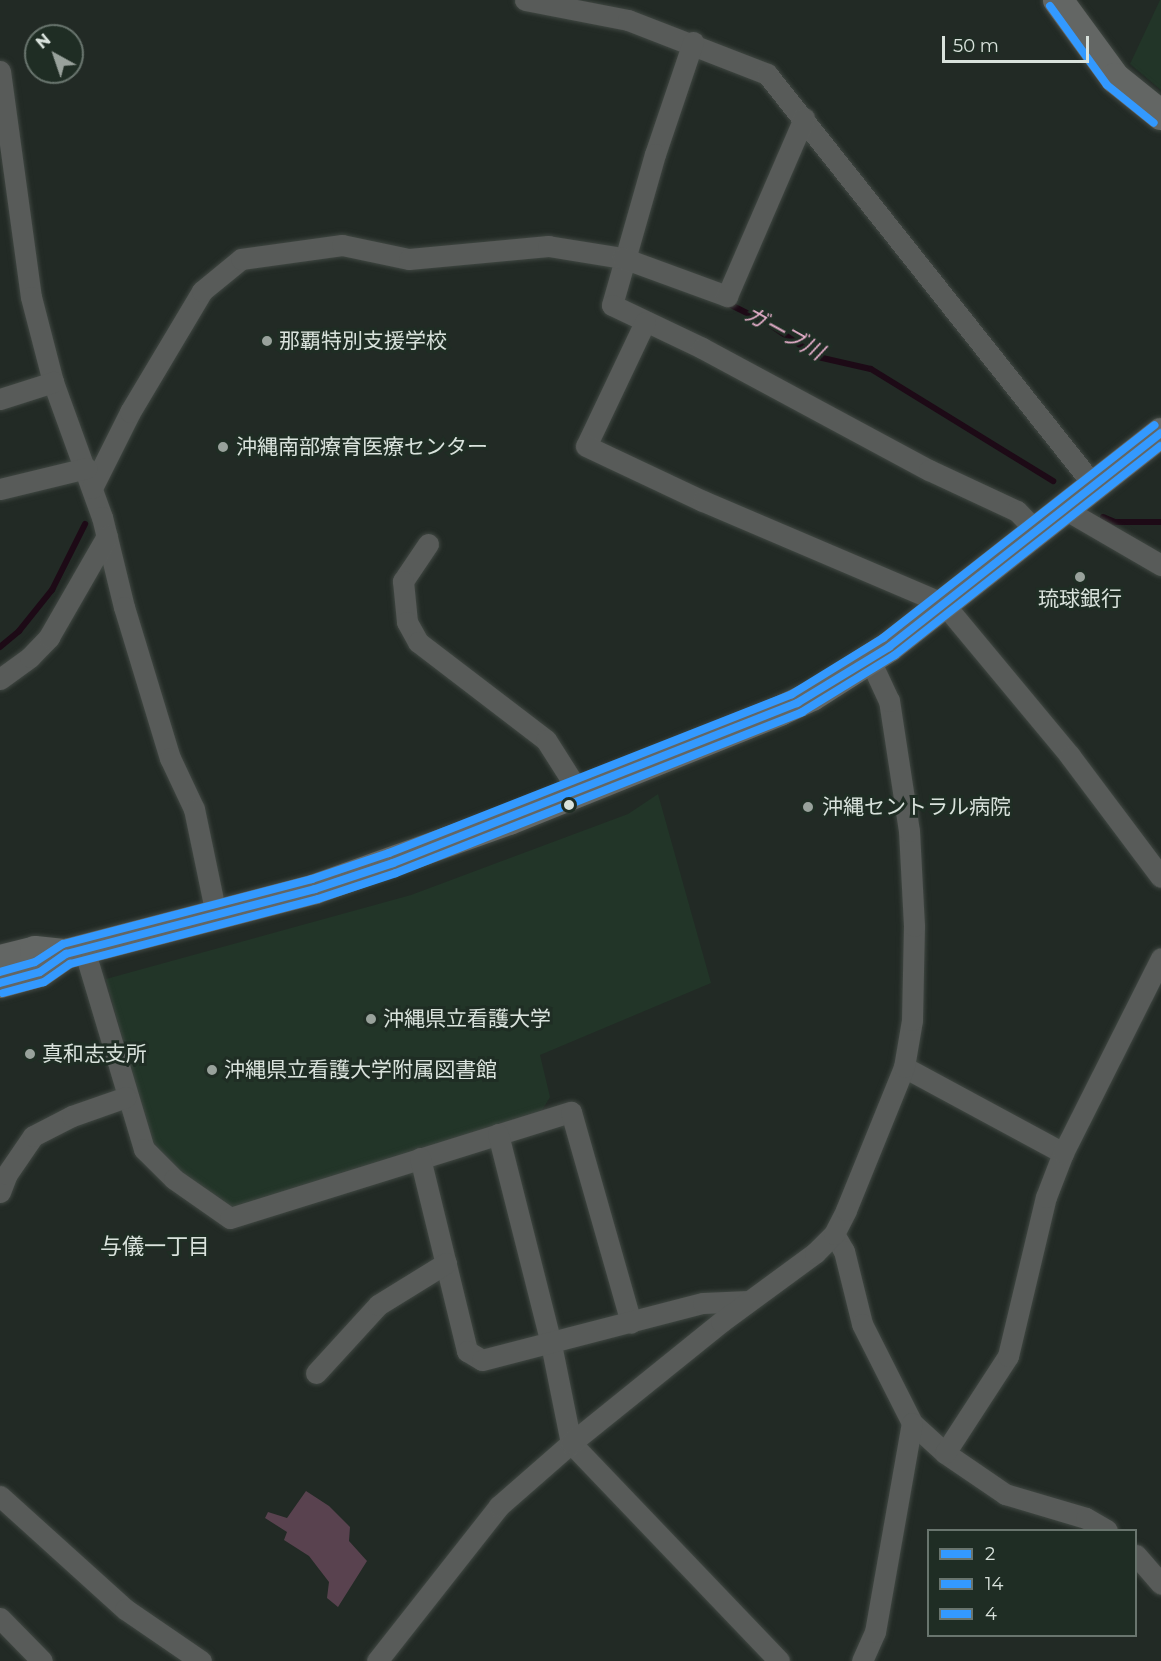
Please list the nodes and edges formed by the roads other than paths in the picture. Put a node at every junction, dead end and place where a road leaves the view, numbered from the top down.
1 (525, 0) edge
2 (1058, 0) edge
3 (693, 42) junction
4 (0, 71) edge
5 (1161, 115) edge
6 (804, 118) junction
7 (623, 258) junction
8 (645, 322) junction
9 (53, 382) junction
10 (0, 399) edge
11 (1161, 433) edge
12 (91, 482) junction
13 (1095, 487) junction
14 (0, 489) edge
15 (1066, 510) junction
16 (105, 526) junction
17 (1036, 532) junction
18 (428, 544) dead end
19 (1161, 565) edge
20 (944, 604) junction
21 (870, 660) junction
22 (0, 679) edge
23 (579, 792) junction
24 (1161, 877) edge
25 (216, 914) junction
26 (75, 951) junction
27 (1161, 958) edge
28 (0, 960) edge
29 (0, 983) edge
30 (904, 1067) junction
31 (126, 1097) junction
32 (498, 1134) junction
33 (1063, 1154) junction
34 (420, 1158) junction
35 (0, 1192) edge
36 (834, 1234) junction
37 (446, 1263) junction
38 (748, 1301) junction
39 (631, 1323) junction
40 (551, 1344) junction
41 (316, 1373) dead end
42 (912, 1423) junction
43 (571, 1443) junction
44 (945, 1453) junction
45 (0, 1496) edge
46 (1105, 1529) edge
47 (1137, 1556) edge
48 (1161, 1584) edge
49 (0, 1618) edge
50 (42, 1661) edge
51 (201, 1661) edge
52 (377, 1661) edge
53 (778, 1661) edge
54 (862, 1661) edge

1 - 3 street
2 - 5 main road
3 - 6 street
3 - 7 street
4 - 9 street
6 - 7 street
6 - 13 street
7 - 8 street
7 - 12 street
8 - 17 street
8 - 20 street
9 - 10 street
9 - 12 street
11 - 13 main road
12 - 14 street
12 - 16 street
13 - 15 main road
15 - 17 main road
15 - 19 street
16 - 22 street
16 - 25 street
17 - 20 main road
18 - 23 street
20 - 21 main road
20 - 24 street
21 - 23 main road
21 - 30 street
23 - 25 main road
25 - 26 main road
26 - 28 main road
26 - 29 main road
26 - 31 street
27 - 33 street
30 - 33 street
30 - 36 street
31 - 34 street
31 - 35 street
32 - 34 street
32 - 39 street
32 - 40 street
33 - 44 street
34 - 37 street
36 - 38 street
36 - 42 street
37 - 40 street
37 - 41 street
38 - 39 street
38 - 43 street
39 - 40 street
40 - 43 street
42 - 44 street
42 - 54 street
43 - 52 street
43 - 53 street
44 - 46 street
45 - 51 street
47 - 48 street
49 - 50 street

